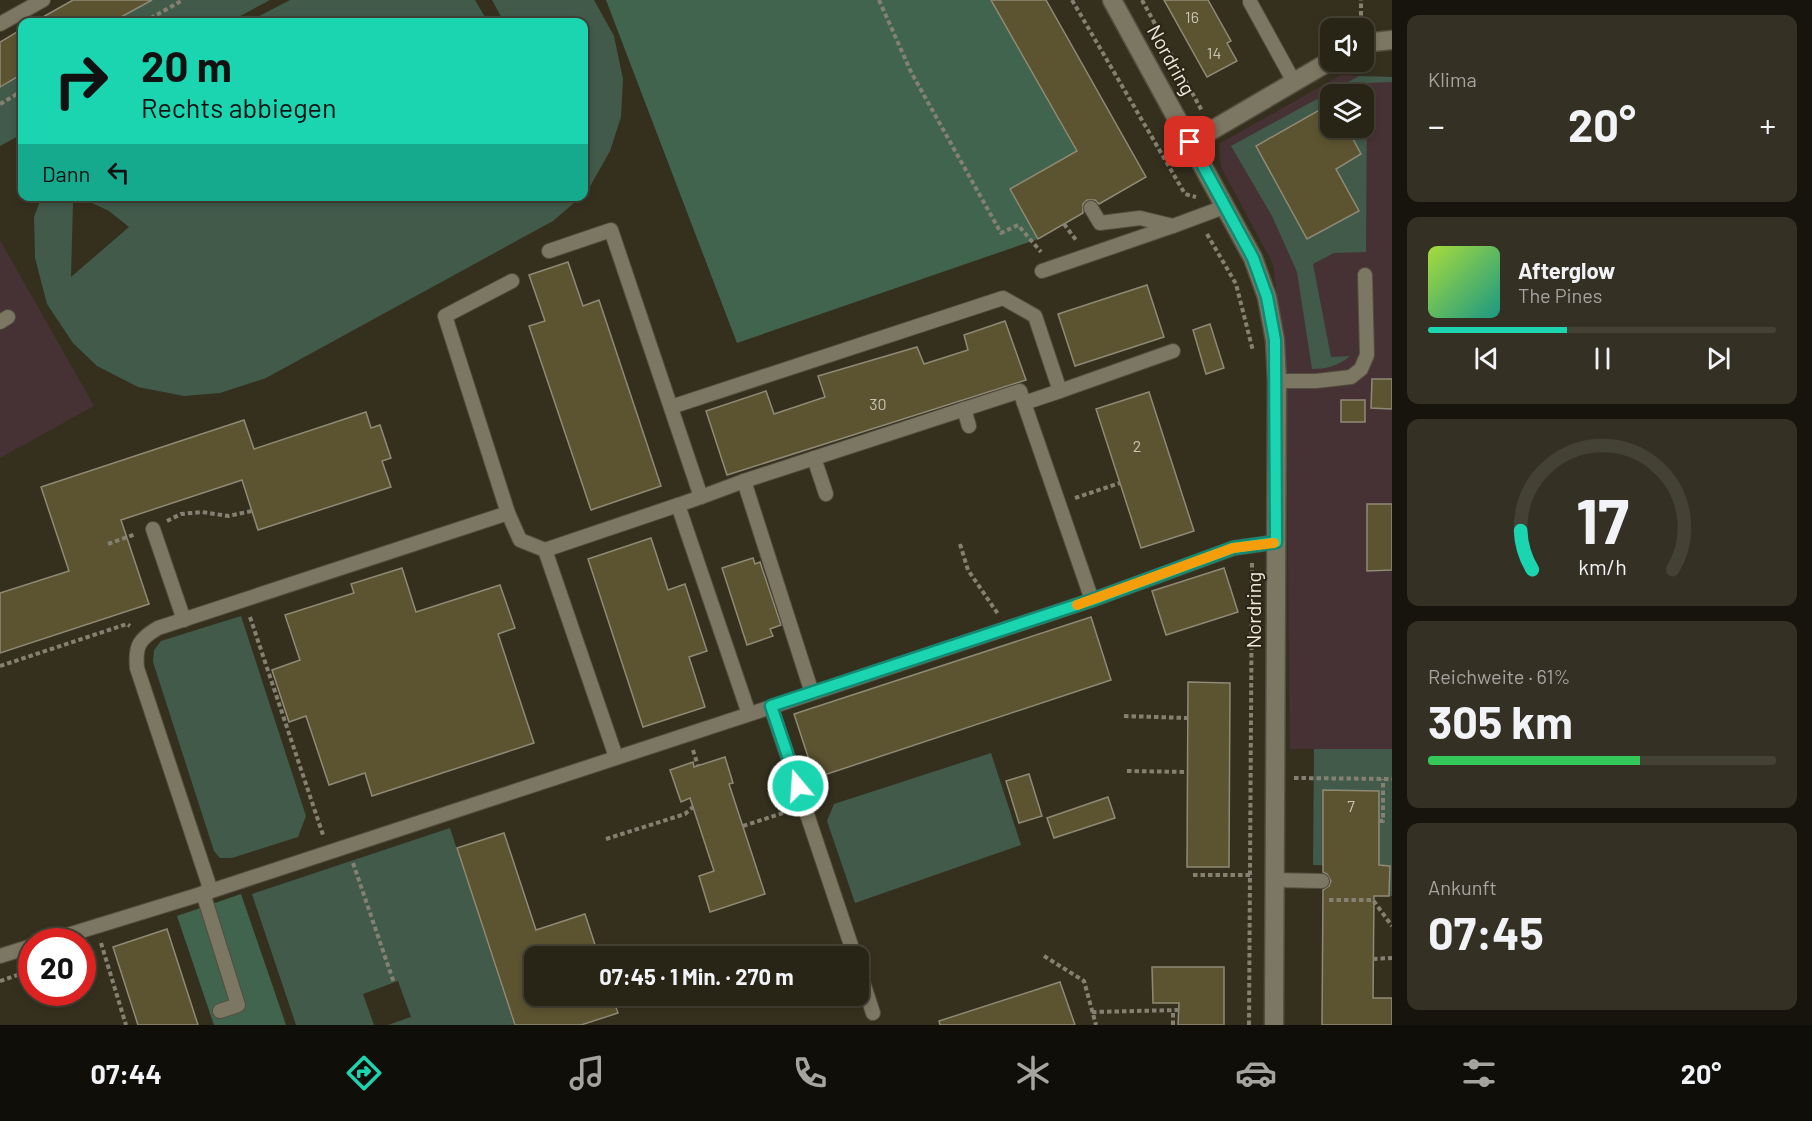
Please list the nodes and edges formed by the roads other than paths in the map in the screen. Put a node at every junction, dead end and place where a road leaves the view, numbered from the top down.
1 (43, 0) edge
2 (1112, 0) edge
3 (1250, 2) dead end
4 (0, 24) edge
5 (1392, 40) edge
6 (1374, 42) edge
7 (1320, 67) edge
8 (1294, 82) junction
9 (1190, 142) junction
10 (1224, 207) junction
11 (1091, 208) dead end
12 (1173, 226) junction
13 (549, 251) dead end
14 (1048, 269) road end
15 (1365, 275) dead end
16 (512, 281) dead end
17 (1173, 351) dead end
18 (1277, 381) junction
19 (1060, 391) junction
20 (1024, 403) junction
21 (670, 407) junction
22 (963, 409) junction
23 (969, 426) dead end
24 (814, 458) junction
25 (744, 481) junction
26 (826, 494) dead end
27 (702, 497) junction
28 (678, 505) junction
29 (508, 513) junction
30 (153, 529) road end
31 (1276, 542) junction
32 (545, 549) junction
33 (1092, 600) junction
34 (184, 620) junction
35 (813, 693) junction
36 (771, 706) junction
37 (749, 714) junction
38 (616, 757) junction
39 (1275, 880) junction
40 (1322, 882) dead end
41 (207, 892) junction
42 (90, 928) edge
43 (851, 946) edge
44 (18, 950) edge
45 (0, 956) edge
46 (869, 1001) edge
47 (220, 1011) dead end
48 (873, 1013) dead end
49 (1274, 1025) edge

1 - 4 lane
2 - 9 street, Nordring
3 - 8 lane
5 - 6 street
7 - 8 street
8 - 9 street
9 - 10 street, Nordring
10 - 12 lane
10 - 18 street, Nordring
11 - 12 lane
12 - 14 lane
13 - 21 lane
15 - 18 lane
16 - 29 lane
17 - 19 lane
18 - 31 street, Nordring
19 - 20 lane
19 - 21 lane
20 - 22 lane
20 - 33 lane
21 - 27 lane
22 - 23 lane
22 - 24 lane
24 - 25 lane
24 - 26 lane
25 - 27 lane
25 - 35 lane
27 - 28 lane
28 - 32 lane
28 - 37 lane
29 - 32 lane
29 - 34 lane
30 - 34 lane
31 - 33 lane
31 - 39 street, Nordring
32 - 38 lane
33 - 35 lane
34 - 41 lane
35 - 36 lane
36 - 37 lane
36 - 43 lane
37 - 38 lane
38 - 41 lane
39 - 40 lane
39 - 49 street, Nordring
41 - 42 lane
41 - 47 lane
44 - 45 lane
46 - 48 lane

